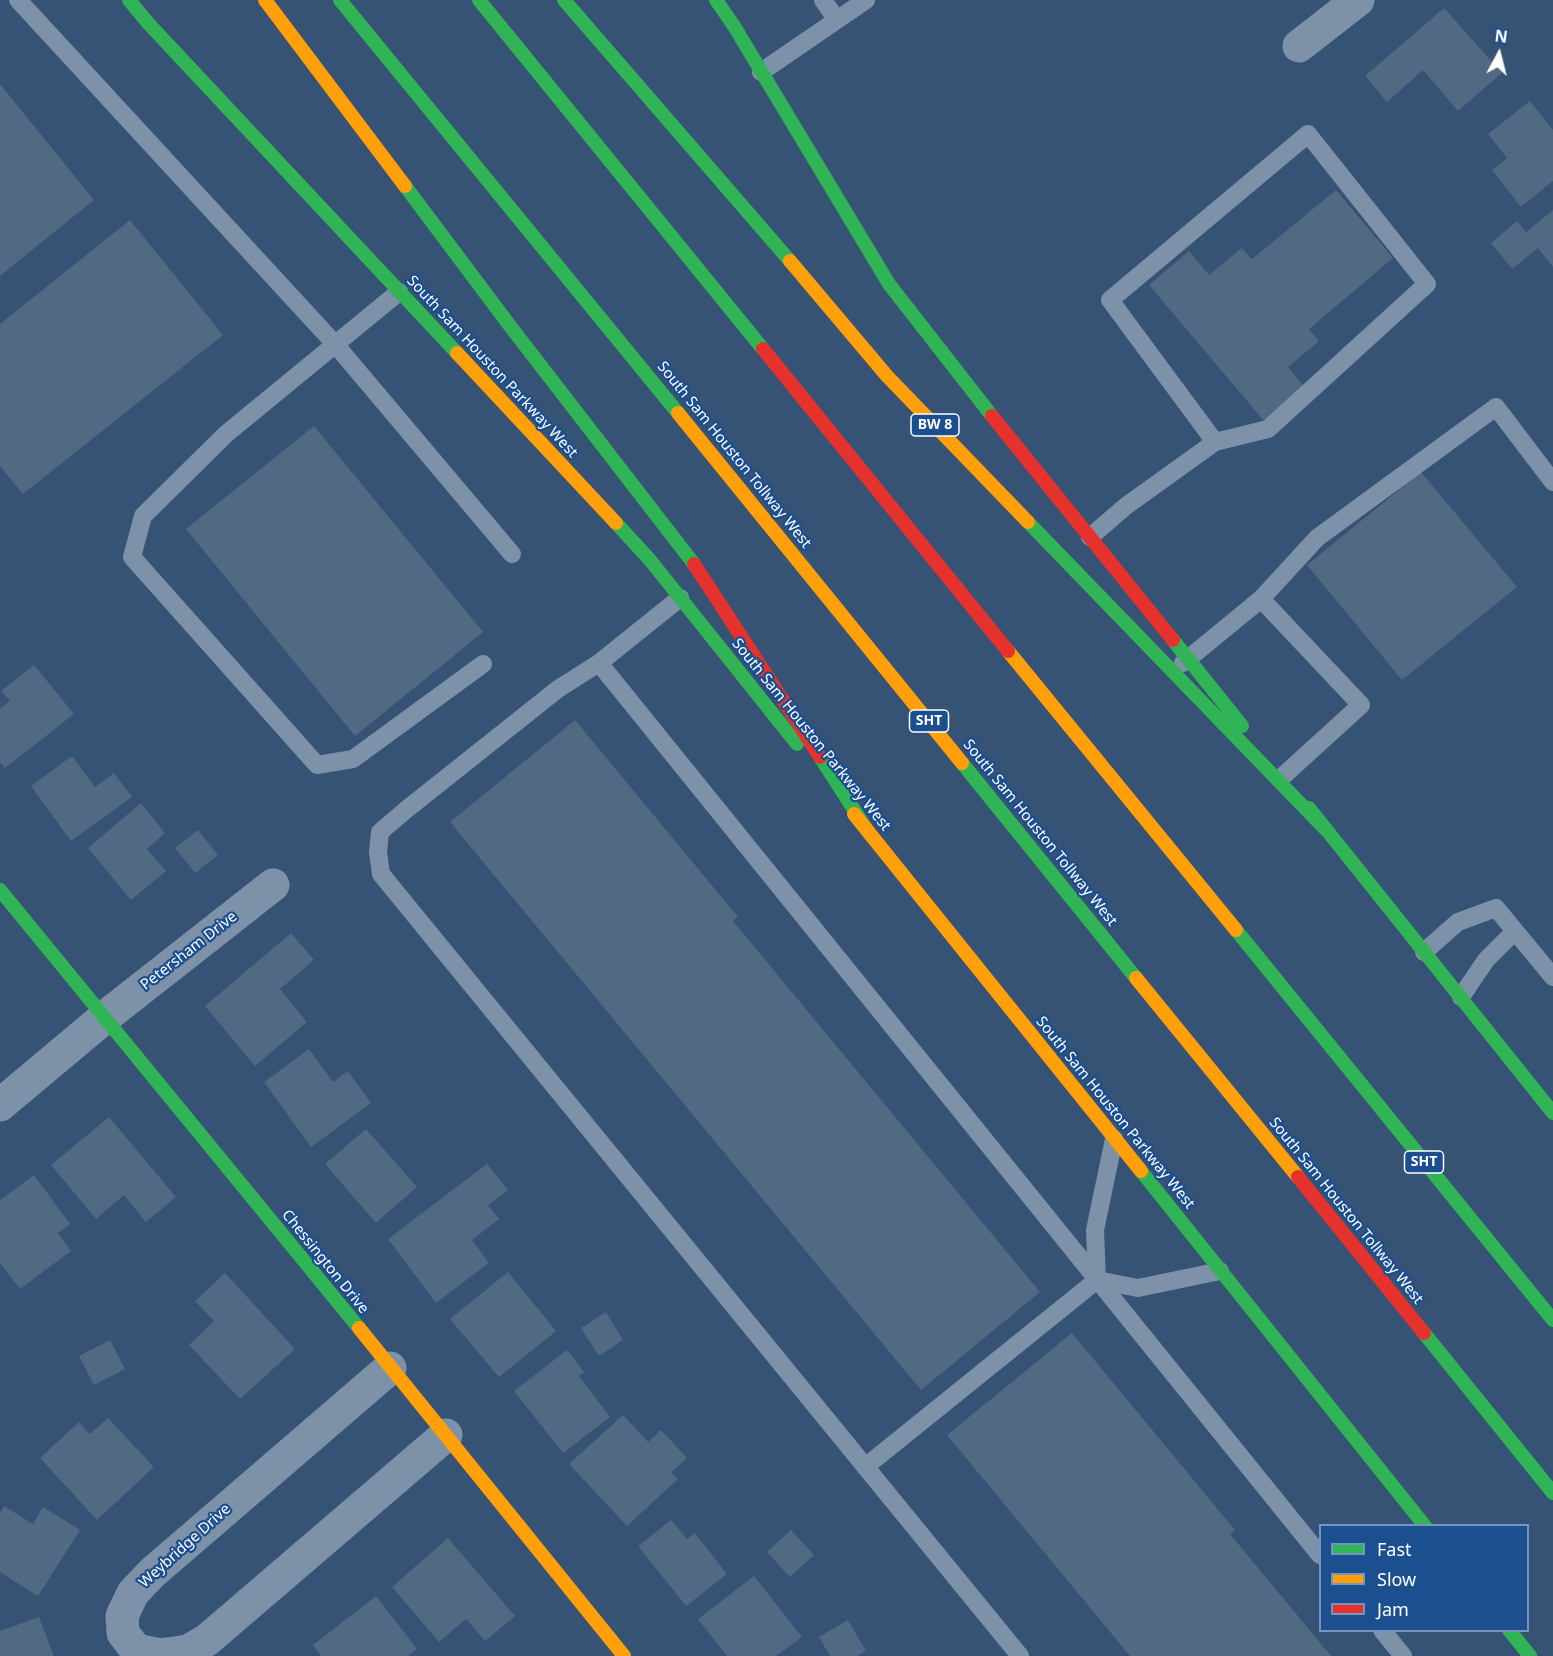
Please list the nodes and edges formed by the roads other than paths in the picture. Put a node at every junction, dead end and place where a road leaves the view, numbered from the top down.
1 (18, 0) edge
2 (129, 0) edge
3 (265, 0) edge
4 (340, 0) edge
5 (479, 0) edge
6 (564, 0) edge
7 (716, 0) edge
8 (823, 0) edge
9 (866, 0) edge
10 (1358, 0) edge
11 (837, 20) junction
12 (1299, 46) dead end
13 (761, 72) junction
14 (399, 292) junction
15 (335, 345) junction
16 (1215, 442) junction
17 (1553, 482) edge
18 (1090, 537) junction
19 (512, 554) dead end
20 (680, 598) junction
21 (1261, 599) junction
22 (1189, 659) junction
23 (599, 663) junction
24 (483, 664) dead end
25 (1172, 671) junction
26 (1283, 776) junction
27 (1327, 831) junction
28 (871, 836) junction
29 (273, 885) dead end
30 (0, 890) edge
31 (1515, 931) junction
32 (1424, 952) junction
33 (1553, 977) edge
34 (1461, 997) junction
35 (105, 1017) junction
36 (0, 1105) edge
37 (1553, 1113) edge
38 (1114, 1139) junction
39 (1220, 1271) junction
40 (1097, 1280) junction
41 (1553, 1320) edge
42 (390, 1368) junction
43 (446, 1435) junction
44 (865, 1467) junction
45 (1553, 1493) edge
46 (1423, 1524) edge
47 (1319, 1554) edge
48 (1384, 1632) edge
49 (1511, 1632) edge
50 (624, 1656) edge
51 (1020, 1656) edge
52 (1403, 1656) edge
53 (1530, 1656) edge

1 - 15 lane
2 - 14 main road, South Sam Houston Parkway West
3 - 28 main road
4 - 45 main road, South Sam Houston Tollway West / SHT
5 - 41 main road, SHT
6 - 25 main road, BW 8
7 - 13 main road
8 - 11 lane
9 - 11 lane
10 - 12 street
11 - 13 lane
13 - 18 main road
14 - 15 lane
14 - 20 main road, South Sam Houston Parkway West
15 - 19 lane
15 - 24 lane
16 - 16 lane
16 - 18 lane
17 - 21 lane
18 - 22 main road
20 - 23 lane
20 - 28 main road, South Sam Houston Parkway West
21 - 22 lane
21 - 26 lane
22 - 25 lane
22 - 26 main road
23 - 40 lane
23 - 44 lane
25 - 27 main road, BW 8
26 - 27 main road
27 - 32 main road, BW 8
28 - 38 main road, South Sam Houston Parkway West
29 - 35 street, Petersham Drive
30 - 35 main road, Chessington Drive
31 - 32 lane
31 - 33 lane
31 - 34 lane
32 - 34 main road, BW 8
34 - 37 main road, BW 8
35 - 36 street, Petersham Drive
35 - 42 main road, Chessington Drive
38 - 39 main road, South Sam Houston Parkway West
38 - 40 lane
39 - 40 lane
39 - 46 main road, South Sam Houston Parkway West
40 - 44 lane
40 - 47 lane
42 - 43 main road, Chessington Drive
42 - 43 street, Weybridge Drive
43 - 50 main road, Chessington Drive
44 - 51 lane
48 - 52 lane
49 - 53 main road

